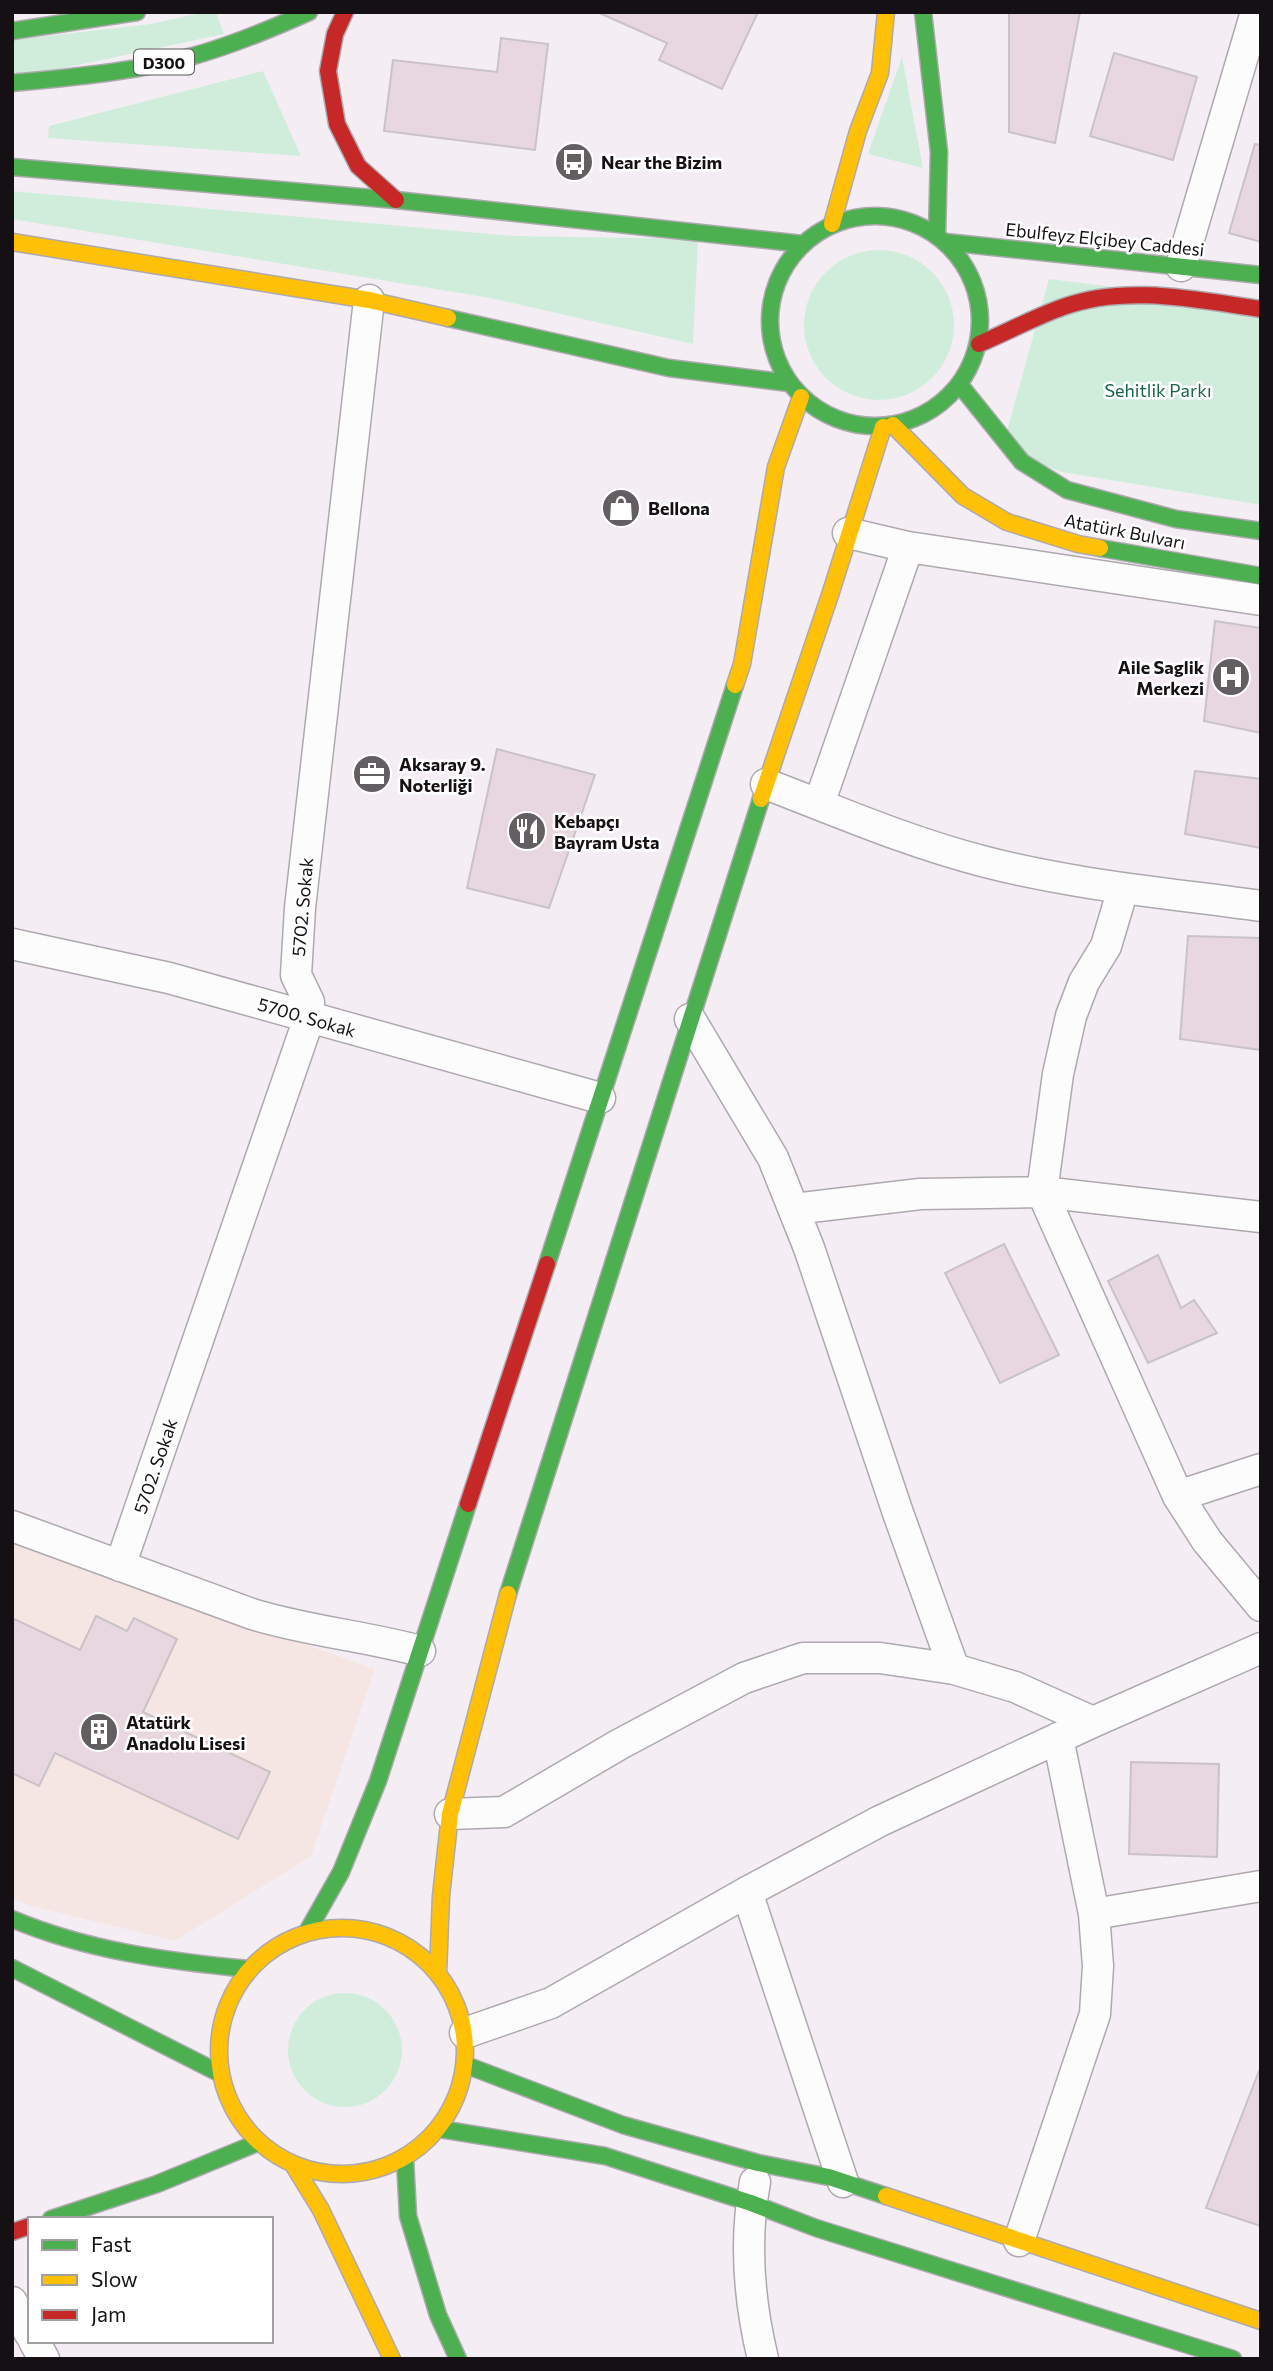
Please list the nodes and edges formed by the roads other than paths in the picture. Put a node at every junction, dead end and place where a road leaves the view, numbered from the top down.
1 (137, 12) edge
2 (309, 12) edge
3 (345, 12) edge
4 (886, 12) edge
5 (923, 12) edge
6 (1256, 12) edge
7 (95, 16) edge
8 (12, 31) edge
9 (12, 83) edge
10 (12, 167) edge
11 (396, 200) junction
12 (832, 225) junction
13 (941, 239) junction
14 (12, 242) edge
15 (803, 244) junction
16 (1181, 267) junction
17 (1261, 275) edge
18 (369, 300) junction
19 (1261, 309) edge
20 (979, 344) junction
21 (789, 383) junction
22 (960, 385) junction
23 (801, 397) junction
24 (888, 426) junction
25 (1261, 531) edge
26 (848, 533) junction
27 (908, 547) junction
28 (1261, 576) edge
29 (1261, 600) edge
30 (766, 784) junction
31 (819, 804) junction
32 (1124, 889) junction
33 (1261, 906) edge
34 (14, 952) edge
35 (309, 1018) junction
36 (690, 1018) junction
37 (600, 1098) junction
38 (1042, 1192) junction
39 (794, 1209) junction
40 (1261, 1217) edge
41 (1261, 1469) edge
42 (1178, 1496) junction
43 (12, 1526) edge
44 (120, 1566) junction
45 (1261, 1606) edge
46 (1261, 1648) edge
47 (421, 1650) junction
48 (954, 1669) junction
49 (1093, 1722) junction
50 (1058, 1738) junction
51 (450, 1814) junction
52 (1261, 1886) edge
53 (747, 1892) junction
54 (1094, 1914) junction
55 (12, 1919) edge
56 (307, 1932) junction
57 (12, 1968) edge
58 (248, 1969) junction
59 (438, 1973) junction
60 (40, 1982) junction
61 (12, 1993) edge
62 (465, 2034) junction
63 (466, 2065) junction
64 (219, 2073) junction
65 (440, 2129) junction
66 (257, 2143) junction
67 (405, 2159) junction
68 (758, 2163) junction
69 (294, 2166) junction
70 (844, 2182) junction
71 (751, 2203) junction
72 (57, 2217) edge
73 (1019, 2241) junction
74 (12, 2302) edge
75 (1261, 2321) edge
76 (28, 2330) edge
77 (35, 2343) edge
78 (44, 2359) edge
79 (392, 2359) edge
80 (458, 2359) edge
81 (763, 2359) edge
82 (1233, 2359) edge

1 - 7 main road
2 - 9 main road, D300
3 - 11 main road
4 - 12 main road
5 - 13 main road
6 - 16 street
7 - 8 main road
10 - 11 main road
11 - 15 main road
12 - 13 main road
12 - 15 main road
13 - 16 main road, Ebulfeyz Elçibey Caddesi
13 - 20 main road
14 - 18 main road
15 - 21 main road
16 - 17 main road, Ebulfeyz Elçibey Caddesi
18 - 21 main road
18 - 35 street, 5702. Sokak
19 - 20 main road
20 - 22 main road
21 - 23 main road
22 - 24 main road
22 - 25 main road, Atatürk Bulvarı
23 - 24 main road
23 - 37 main road
24 - 26 main road
24 - 28 main road, Atatürk Bulvarı
26 - 27 street
26 - 30 main road
27 - 29 street
27 - 31 street
30 - 31 street
30 - 36 main road
31 - 32 street
32 - 33 street
32 - 38 street
34 - 35 street, 5700. Sokak
35 - 37 street, 5700. Sokak
35 - 44 street, 5702. Sokak
36 - 39 street
36 - 51 main road
37 - 47 main road
38 - 39 street
38 - 40 street
38 - 42 street
39 - 48 street
41 - 42 street
42 - 45 street
43 - 44 street
44 - 47 street
46 - 49 street
47 - 56 main road
48 - 49 street
48 - 51 street
49 - 50 street
50 - 53 street
50 - 54 street
51 - 59 main road
52 - 54 street
53 - 62 street
53 - 70 street
54 - 73 street
55 - 58 main road
56 - 58 main road
56 - 59 main road
57 - 60 main road
58 - 64 main road
59 - 62 main road
60 - 61 street
60 - 64 main road
62 - 63 main road
63 - 65 main road
63 - 68 main road
64 - 66 main road
65 - 67 main road
65 - 71 main road
66 - 69 main road
66 - 72 main road
67 - 69 main road
67 - 80 main road
68 - 70 main road
68 - 71 street
69 - 79 main road
70 - 73 main road
71 - 81 street
71 - 82 main road
73 - 75 main road
74 - 76 street
77 - 78 street

